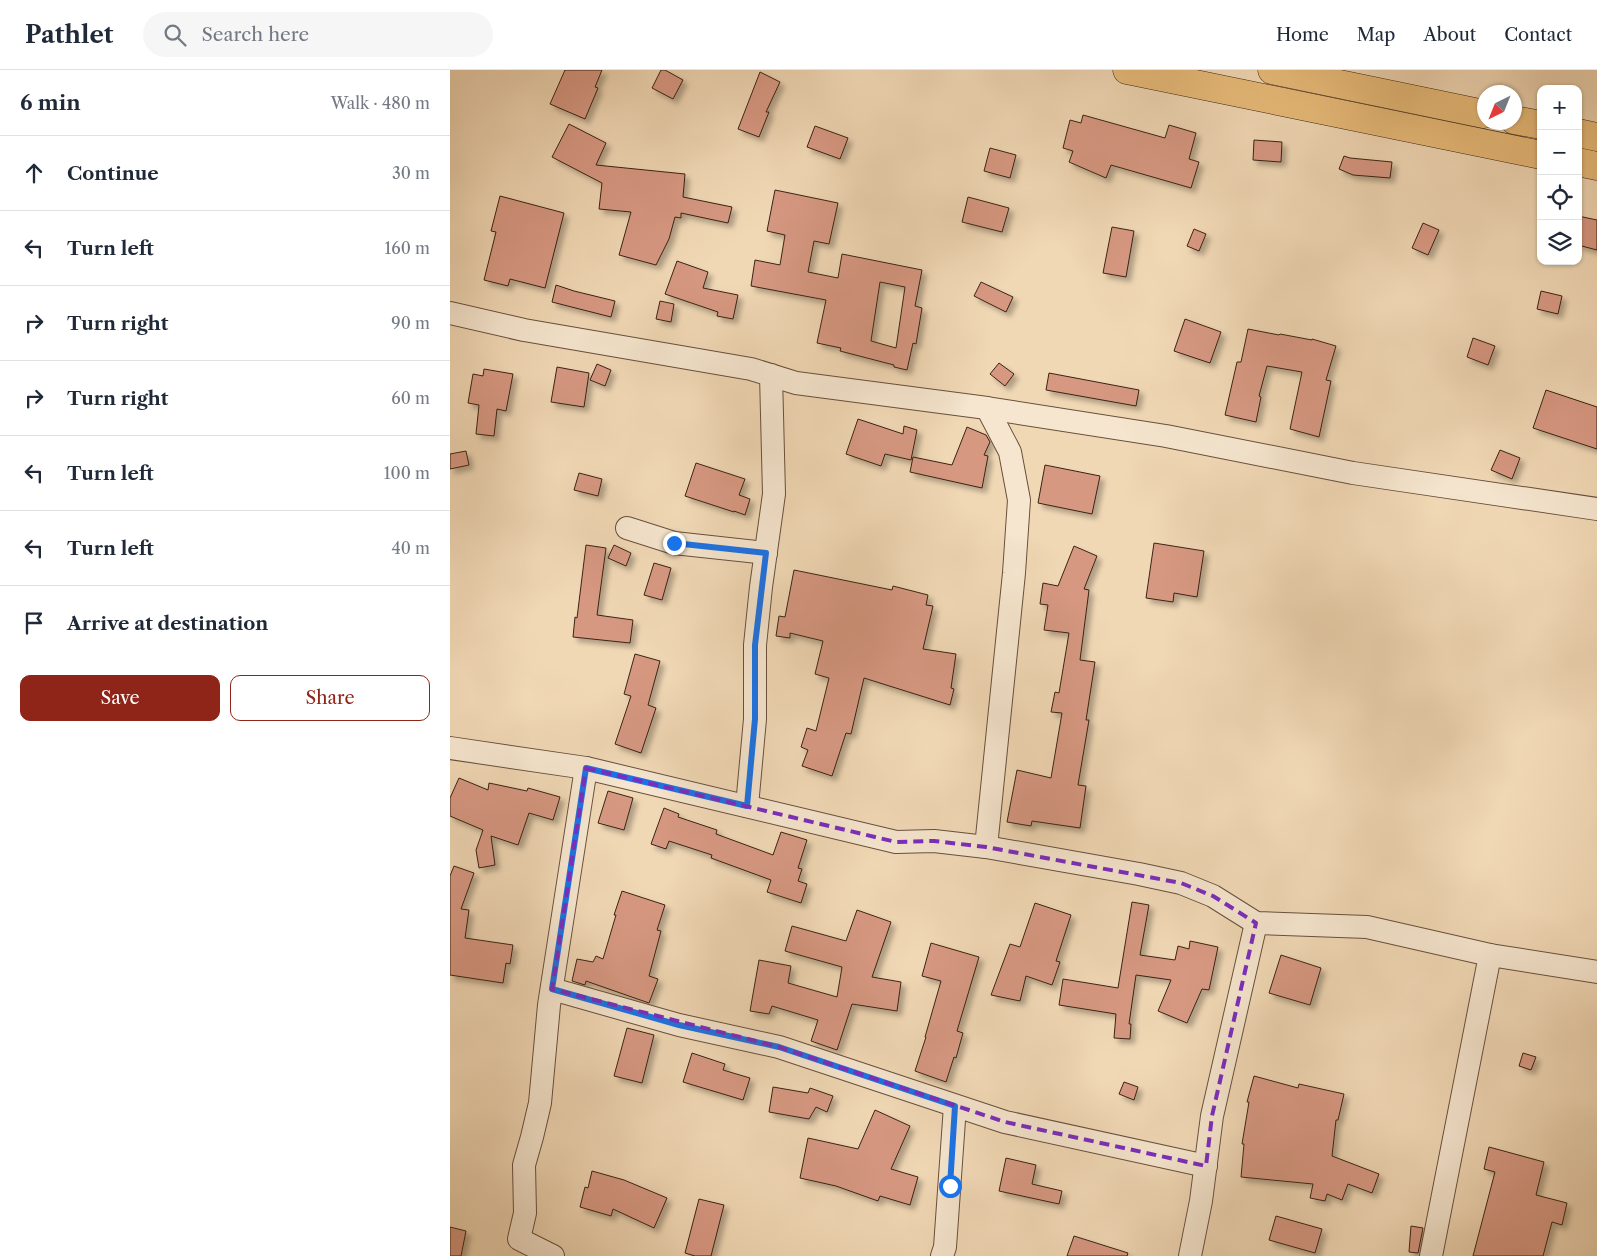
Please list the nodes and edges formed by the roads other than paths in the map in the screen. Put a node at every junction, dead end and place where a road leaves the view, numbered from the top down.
1 (1127, 70) edge
2 (1272, 70) edge
3 (1477, 113) edge
4 (1522, 121) edge
5 (1537, 124) edge
6 (1582, 134) edge
7 (1597, 136) edge
8 (1537, 153) edge
9 (1582, 163) edge
10 (1597, 166) edge
11 (450, 313) edge
12 (771, 375) junction
13 (986, 408) junction
14 (1597, 510) edge
15 (627, 528) dead end
16 (766, 553) junction
17 (450, 748) edge
18 (586, 768) junction
19 (747, 806) junction
20 (986, 847) junction
21 (1256, 923) junction
22 (1490, 955) junction
23 (1597, 972) edge
24 (552, 989) junction
25 (955, 1106) junction
26 (1206, 1166) junction
27 (553, 1256) edge
28 (942, 1256) edge
29 (1190, 1256) edge
30 (1430, 1256) edge

1 - 8 highway
2 - 3 highway
4 - 5 highway
6 - 7 highway
9 - 10 highway
11 - 12 street
12 - 13 street
12 - 16 street
13 - 14 street
13 - 20 street
15 - 16 street
16 - 19 street
17 - 18 street
18 - 19 street
18 - 24 street
19 - 20 street
20 - 21 street
21 - 22 street
21 - 26 street
22 - 23 street
22 - 30 street
24 - 25 street
24 - 27 street
25 - 26 street
25 - 28 street
26 - 29 street

